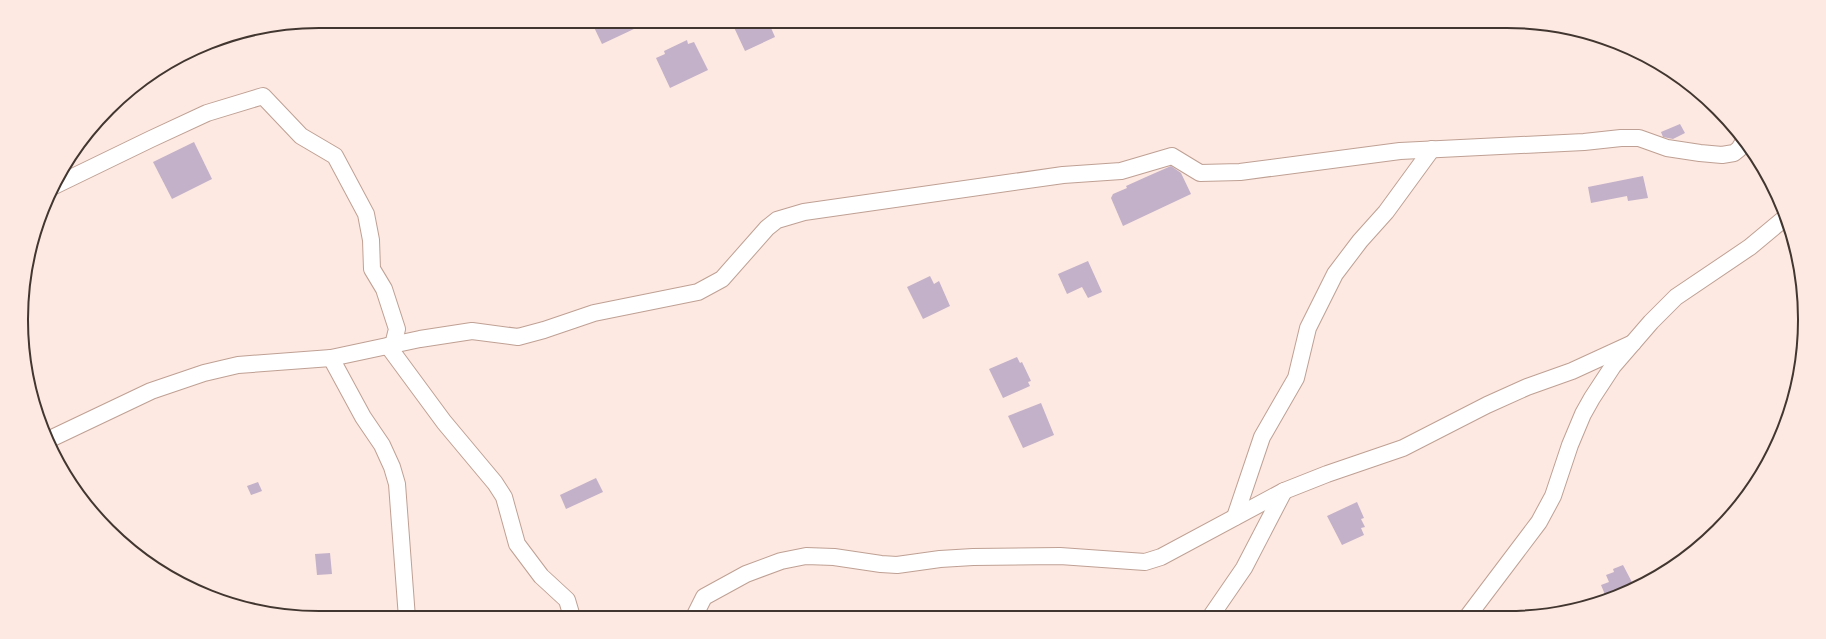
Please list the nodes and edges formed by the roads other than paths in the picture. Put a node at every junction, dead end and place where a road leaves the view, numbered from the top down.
1 (1741, 146) edge
2 (1432, 149) junction
3 (63, 182) edge
4 (1781, 221) edge
5 (1633, 343) junction
6 (391, 345) junction
7 (331, 358) junction
8 (53, 438) edge
9 (1284, 491) junction
10 (1235, 517) junction
11 (406, 611) edge
12 (570, 611) edge
13 (697, 611) edge
14 (1214, 611) edge
15 (1472, 611) edge

1 - 2 street
2 - 6 street
2 - 10 street
3 - 6 street
4 - 5 street
5 - 9 street
5 - 15 street
6 - 7 street
6 - 12 street
7 - 8 street
7 - 11 street
9 - 10 street
9 - 14 street
10 - 13 street

